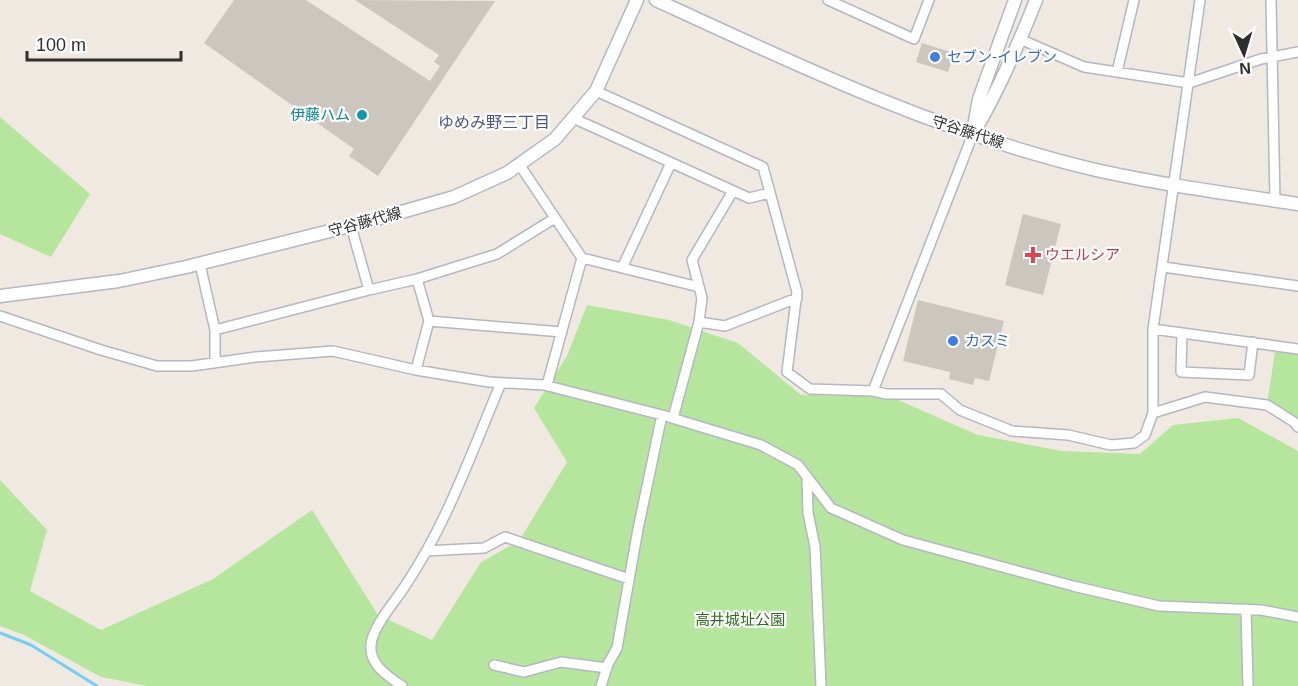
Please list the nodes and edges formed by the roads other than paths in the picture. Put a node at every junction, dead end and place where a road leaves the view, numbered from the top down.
1 (637, 0) edge
2 (656, 0) edge
3 (828, 0) edge
4 (929, 0) edge
5 (1015, 0) edge
6 (1036, 0) edge
7 (1134, 0) edge
8 (1200, 0) edge
9 (1271, 0) edge
10 (1020, 39) junction
11 (1298, 52) edge
12 (1272, 57) junction
13 (1117, 72) junction
14 (1189, 83) junction
15 (596, 91) junction
16 (573, 118) junction
17 (973, 134) junction
18 (671, 163) junction
19 (519, 164) junction
20 (1174, 185) junction
21 (733, 191) junction
22 (770, 193) junction
23 (1275, 201) junction
24 (1298, 204) edge
25 (555, 218) junction
26 (351, 226) junction
27 (582, 258) junction
28 (200, 264) junction
29 (1162, 267) junction
30 (622, 268) junction
31 (417, 279) junction
32 (1298, 286) edge
33 (699, 287) junction
34 (369, 290) junction
35 (0, 296) edge
36 (797, 298) junction
37 (0, 316) edge
38 (429, 321) junction
39 (699, 322) junction
40 (1154, 329) junction
41 (215, 330) junction
42 (561, 332) junction
43 (1182, 333) junction
44 (1253, 342) junction
45 (1298, 349) edge
46 (215, 362) junction
47 (416, 370) junction
48 (501, 382) junction
49 (547, 385) junction
50 (873, 392) junction
51 (1153, 413) junction
52 (662, 415) junction
53 (672, 418) junction
54 (1298, 427) edge
55 (807, 478) junction
56 (426, 551) junction
57 (629, 579) junction
58 (1246, 609) junction
59 (1298, 617) edge
60 (494, 665) dead end
61 (607, 668) junction
62 (402, 686) edge
63 (601, 686) edge
64 (820, 686) edge
65 (1248, 686) edge

1 - 15 main road, 守谷藤代線
2 - 17 main road, 守谷藤代線
3 - 4 street
5 - 17 main road
6 - 10 main road
7 - 13 street
8 - 14 street
9 - 12 street
10 - 13 street
10 - 17 main road
11 - 12 street
12 - 14 street
12 - 23 street
13 - 14 street
14 - 20 street
15 - 16 main road, 守谷藤代線
15 - 22 street
16 - 18 street
16 - 19 main road, 守谷藤代線
17 - 20 main road, 守谷藤代線
17 - 50 street
18 - 21 street
18 - 30 street
19 - 25 street
19 - 26 main road, 守谷藤代線
20 - 23 main road, 守谷藤代線
20 - 29 street
21 - 22 street
21 - 33 street
22 - 36 street
23 - 24 main road, 守谷藤代線
25 - 27 street
25 - 31 street
26 - 28 main road, 守谷藤代線
26 - 34 street
27 - 30 street
27 - 42 street
28 - 35 main road, 守谷藤代線
28 - 41 street
29 - 32 street
29 - 40 street
30 - 33 street
31 - 34 street
31 - 38 street
33 - 39 street
34 - 41 street
36 - 39 street
36 - 50 street
37 - 46 street
38 - 42 street
38 - 47 street
39 - 53 street
40 - 43 street
40 - 51 street
41 - 46 street
42 - 49 street
43 - 44 street
43 - 44 street
44 - 45 street
46 - 47 street
47 - 48 street
48 - 49 street
48 - 56 street
49 - 52 street
50 - 51 street
51 - 54 street
52 - 53 street
52 - 57 street
53 - 55 street
55 - 58 street
55 - 64 street
56 - 57 street
56 - 62 street
57 - 61 street
58 - 59 street
58 - 65 street
60 - 61 street
61 - 63 street

